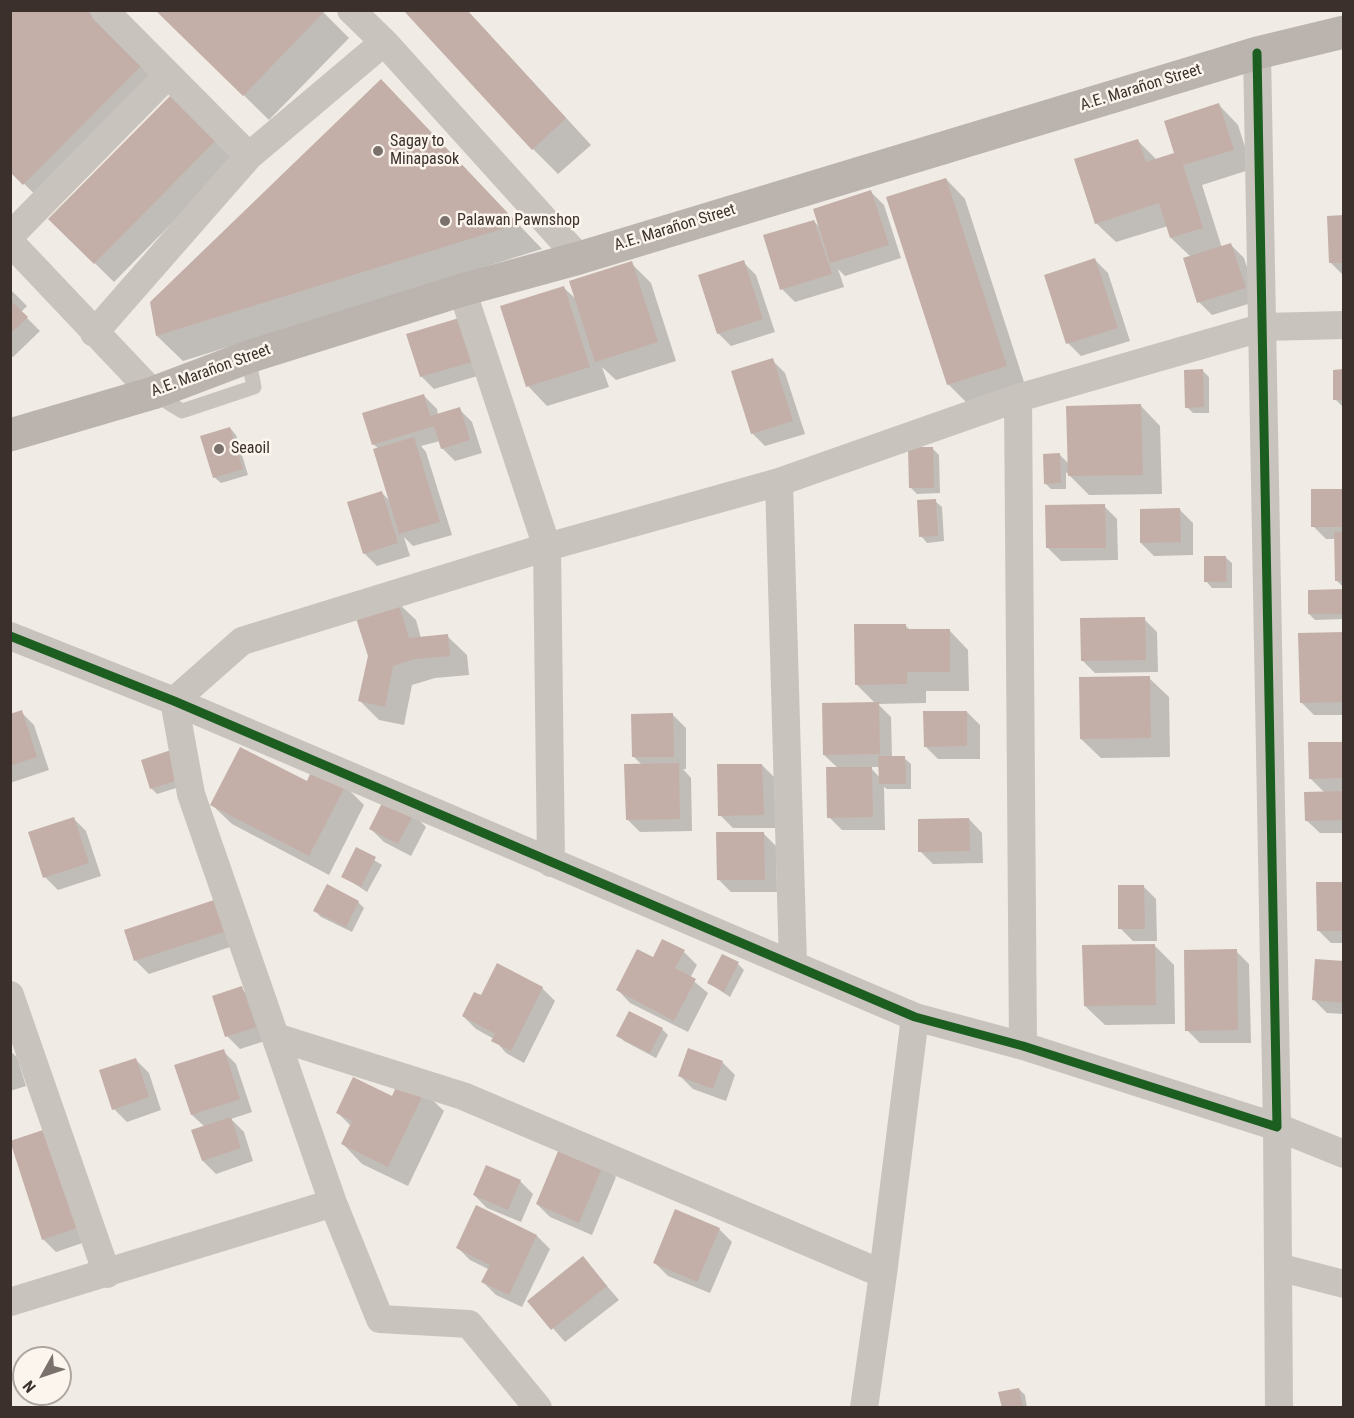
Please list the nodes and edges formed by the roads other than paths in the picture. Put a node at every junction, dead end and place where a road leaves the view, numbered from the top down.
1 (104, 10) edge
2 (351, 10) edge
3 (1344, 32) edge
4 (384, 42) junction
5 (1257, 53) junction
6 (168, 75) junction
7 (249, 156) junction
8 (10, 236) edge
9 (10, 242) edge
10 (579, 258) junction
11 (462, 290) junction
12 (1344, 325) edge
13 (1264, 327) junction
14 (94, 333) junction
15 (153, 393) junction
16 (1018, 398) junction
17 (10, 435) edge
18 (779, 482) junction
19 (547, 547) junction
20 (10, 636) edge
21 (174, 702) junction
22 (551, 863) junction
23 (793, 964) junction
24 (10, 994) edge
25 (915, 1017) junction
26 (276, 1037) junction
27 (1023, 1046) junction
28 (1277, 1127) junction
29 (1344, 1154) edge
30 (333, 1203) junction
31 (1278, 1267) junction
32 (107, 1274) junction
33 (883, 1274) junction
34 (1344, 1284) edge
35 (10, 1302) edge
36 (538, 1407) edge
37 (864, 1407) edge
38 (1279, 1407) edge

1 - 6 street
2 - 4 street
3 - 5 main road, A.E. Marañon Street
4 - 7 street
4 - 10 street
5 - 10 main road, A.E. Marañon Street
5 - 13 street
6 - 7 street
6 - 8 street
7 - 14 street
9 - 14 street
10 - 11 main road, A.E. Marañon Street
11 - 15 main road, A.E. Marañon Street
11 - 19 street
12 - 13 street
13 - 16 street
13 - 28 street
14 - 15 street
15 - 17 main road, A.E. Marañon Street
16 - 18 street
16 - 27 street
18 - 19 street
18 - 23 street
19 - 21 street
19 - 22 street
20 - 21 street
21 - 22 street
21 - 26 street
22 - 23 street
23 - 25 street
24 - 32 street
25 - 27 street
25 - 33 street
26 - 30 street
26 - 33 street
27 - 28 street
28 - 29 street
28 - 31 street
30 - 32 street
30 - 36 street
31 - 34 street
31 - 38 street
32 - 35 street
33 - 37 street

